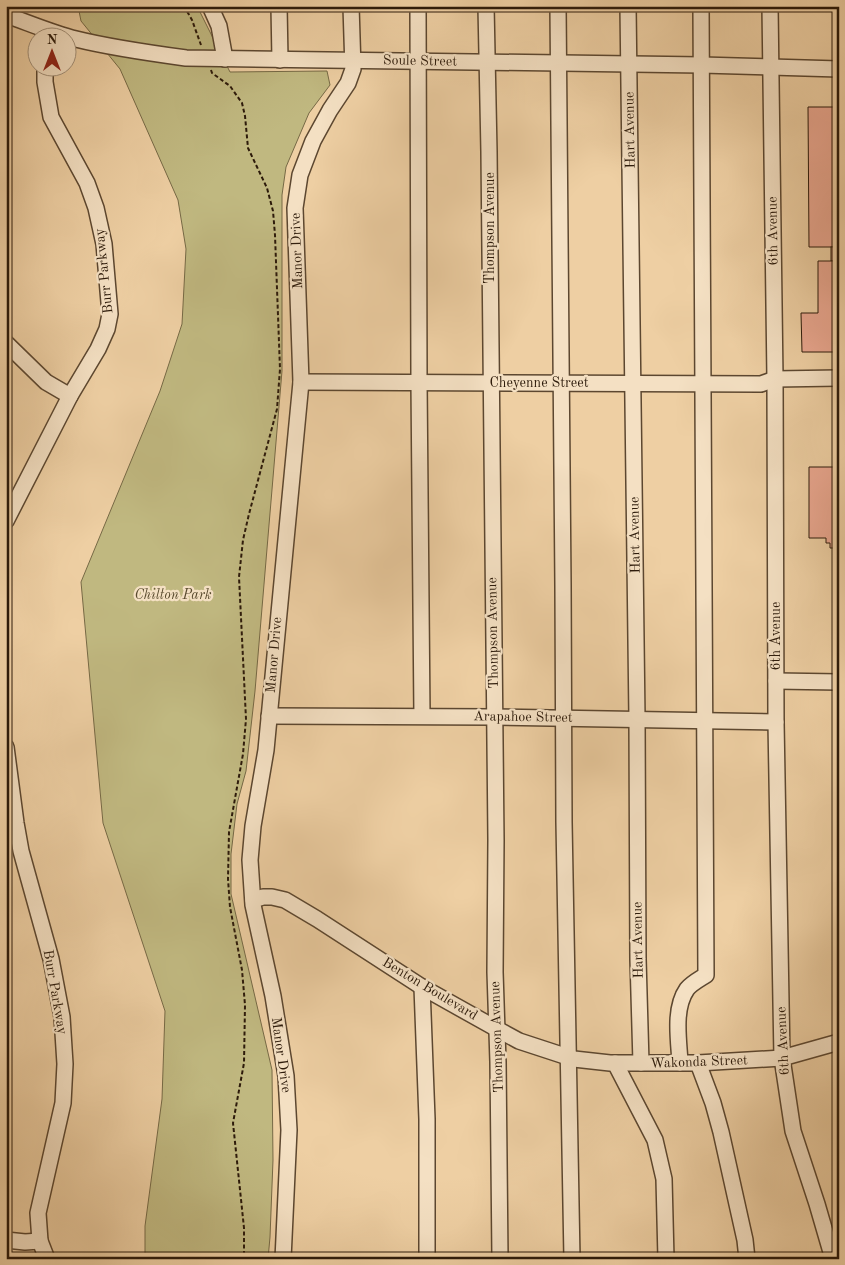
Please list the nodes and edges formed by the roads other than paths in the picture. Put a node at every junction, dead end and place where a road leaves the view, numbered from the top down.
1 (210, 6) edge
2 (279, 6) edge
3 (351, 6) edge
4 (418, 6) edge
5 (486, 6) edge
6 (558, 6) edge
7 (628, 6) edge
8 (701, 6) edge
9 (770, 6) edge
10 (6, 15) edge
11 (33, 28) edge
12 (78, 39) edge
13 (226, 59) junction
14 (280, 60) junction
15 (352, 61) junction
16 (419, 61) junction
17 (487, 62) junction
18 (558, 63) junction
19 (629, 64) junction
20 (702, 65) junction
21 (771, 67) junction
22 (839, 69) edge
23 (45, 78) edge
24 (6, 342) edge
25 (839, 378) edge
26 (775, 379) junction
27 (301, 382) junction
28 (419, 382) junction
29 (490, 382) junction
30 (561, 382) junction
31 (633, 383) junction
32 (702, 384) junction
33 (70, 396) junction
34 (6, 521) edge
35 (776, 682) junction
36 (839, 682) edge
37 (269, 716) junction
38 (422, 716) junction
39 (494, 717) junction
40 (564, 718) junction
41 (637, 719) junction
42 (705, 721) junction
43 (776, 722) junction
44 (6, 747) edge
45 (9, 784) edge
46 (253, 900) junction
47 (422, 987) junction
48 (497, 1029) junction
49 (839, 1042) edge
50 (568, 1057) junction
51 (782, 1058) junction
52 (615, 1063) junction
53 (641, 1063) junction
54 (680, 1063) junction
55 (698, 1063) junction
56 (6, 1240) edge
57 (40, 1241) junction
58 (47, 1259) edge
59 (284, 1259) edge
60 (427, 1259) edge
61 (500, 1259) edge
62 (572, 1259) edge
63 (666, 1259) edge
64 (748, 1259) edge
65 (833, 1259) edge

1 - 13 street
2 - 14 street
3 - 15 street, Manor Drive
4 - 16 street
5 - 17 street, Thompson Avenue
6 - 18 street
7 - 19 street, Hart Avenue
8 - 20 street
9 - 21 street, 6th Avenue
10 - 11 street, Soule Street
12 - 13 street, Soule Street
13 - 14 street, Soule Street
14 - 15 street, Soule Street
15 - 16 street, Soule Street
15 - 27 street, Manor Drive
16 - 17 street, Soule Street
16 - 28 street
17 - 18 street, Soule Street
17 - 29 street, Thompson Avenue
18 - 19 street, Soule Street
18 - 30 street
19 - 20 street, Soule Street
19 - 31 street, Hart Avenue
20 - 21 street, Soule Street
20 - 32 street
21 - 22 street, Soule Street
21 - 26 street, 6th Avenue
23 - 33 street, Burr Parkway
24 - 33 street
25 - 26 street, Cheyenne Street
26 - 32 street, Cheyenne Street
26 - 35 street, 6th Avenue
27 - 28 street, Cheyenne Street
27 - 37 street, Manor Drive
28 - 29 street, Cheyenne Street
28 - 38 street
29 - 30 street, Cheyenne Street
29 - 39 street, Thompson Avenue
30 - 31 street, Cheyenne Street
30 - 40 street
31 - 32 street, Cheyenne Street
31 - 41 street, Hart Avenue
32 - 42 street
33 - 34 street, Burr Parkway
35 - 36 street
35 - 43 street, 6th Avenue
37 - 38 street, Arapahoe Street
37 - 46 street, Manor Drive
38 - 39 street, Arapahoe Street
39 - 40 street, Arapahoe Street
39 - 48 street, Thompson Avenue
40 - 41 street, Arapahoe Street
40 - 50 street
41 - 42 street, Arapahoe Street
41 - 53 street, Hart Avenue
42 - 43 street, Arapahoe Street
42 - 54 street
43 - 51 street, 6th Avenue
44 - 45 street, Burr Parkway
45 - 57 street, Burr Parkway
46 - 47 street, Benton Boulevard
46 - 59 street, Manor Drive
47 - 48 street, Benton Boulevard
47 - 60 street
48 - 50 street, Benton Boulevard
48 - 61 street, Thompson Avenue
49 - 51 street, Wakonda Street
50 - 52 street, Benton Boulevard
50 - 62 street
51 - 55 street, Wakonda Street
51 - 65 street, 6th Avenue
52 - 53 street, Wakonda Street
52 - 63 street
53 - 54 street, Wakonda Street
54 - 55 street, Wakonda Street
55 - 64 street
56 - 57 street
57 - 58 street, Burr Parkway

